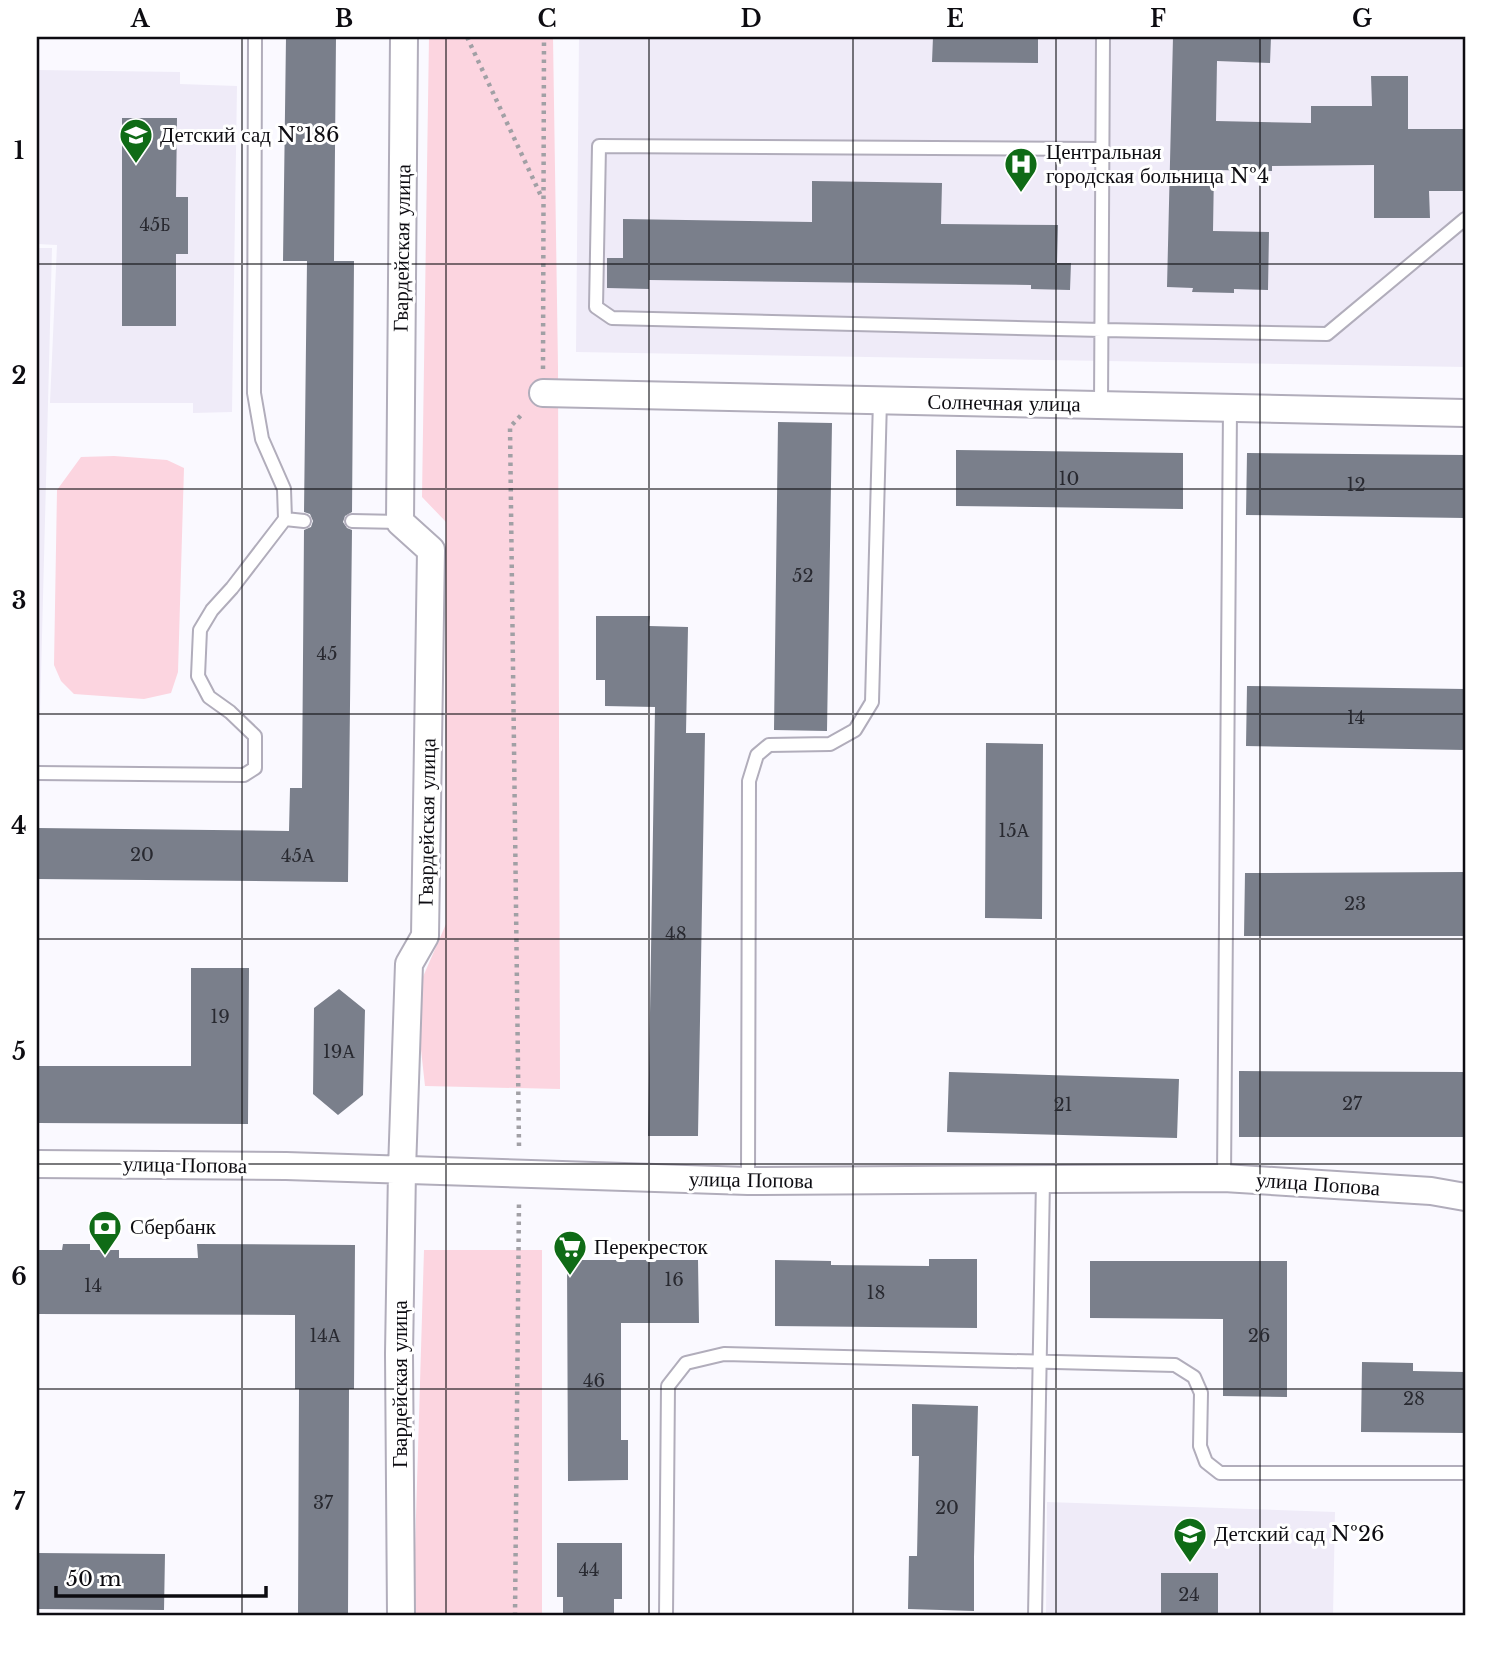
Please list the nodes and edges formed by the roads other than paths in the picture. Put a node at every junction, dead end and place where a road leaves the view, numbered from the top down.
1 (255, 37) edge
2 (404, 37) edge
3 (1103, 37) edge
4 (1102, 149) junction
5 (1465, 219) edge
6 (1102, 330) junction
7 (543, 393) road end
8 (880, 400) junction
9 (1101, 405) junction
10 (1230, 408) junction
11 (1465, 412) edge
12 (285, 519) junction
13 (304, 521) dead end
14 (352, 521) dead end
15 (400, 522) junction
16 (37, 773) edge
17 (37, 1164) edge
18 (402, 1170) junction
19 (1224, 1178) junction
20 (1043, 1180) junction
21 (748, 1181) junction
22 (1465, 1198) edge
23 (1040, 1362) junction
24 (1465, 1473) edge
25 (401, 1616) edge
26 (666, 1616) edge
27 (1035, 1616) edge

1 - 12 lane
2 - 15 street, Гвардейская улица
3 - 4 lane
4 - 6 lane
4 - 6 lane
5 - 6 lane
6 - 9 lane
7 - 8 street, Солнечная улица
8 - 9 street, Солнечная улица
8 - 21 lane
9 - 10 street, Солнечная улица
10 - 11 street, Солнечная улица
10 - 19 lane
12 - 13 lane
12 - 16 lane
14 - 15 lane
15 - 18 street, Гвардейская улица
17 - 18 street, улица Попова
18 - 21 street, улица Попова
18 - 25 street, Гвардейская улица
19 - 20 street, улица Попова
19 - 22 street, улица Попова
20 - 21 street, улица Попова
20 - 23 lane
23 - 24 lane
23 - 26 lane
23 - 27 lane

